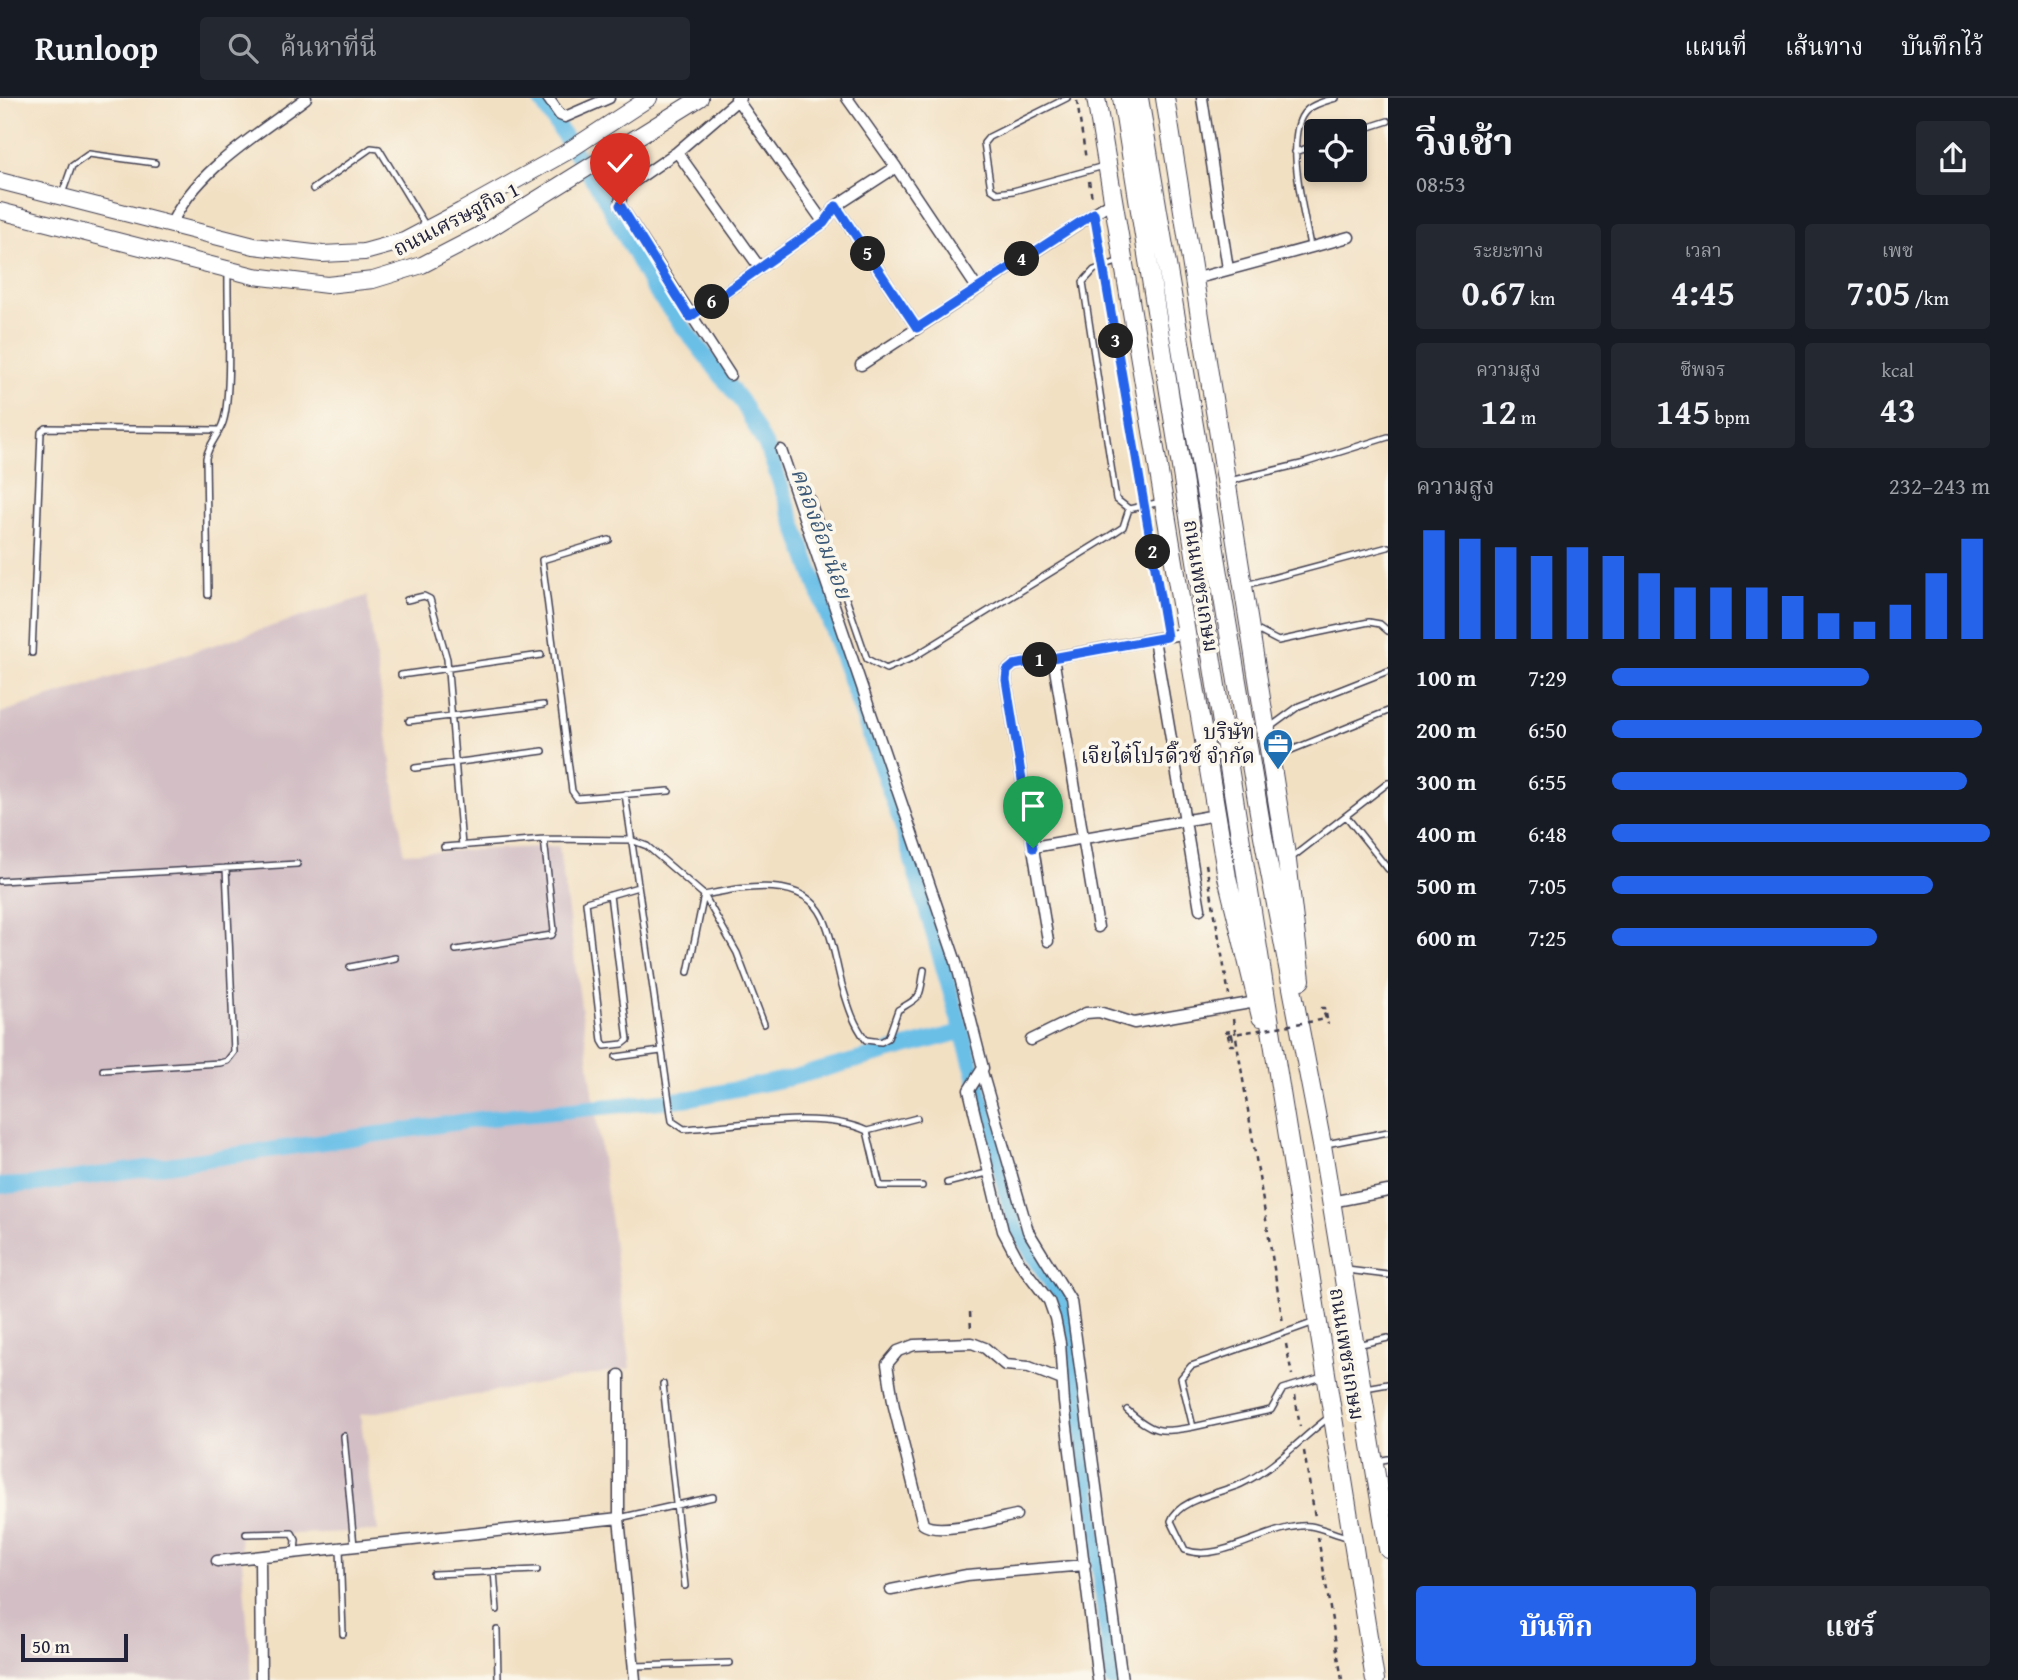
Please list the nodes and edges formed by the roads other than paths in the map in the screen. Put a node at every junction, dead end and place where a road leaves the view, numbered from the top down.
1 (306, 98) edge
2 (548, 98) edge
3 (609, 98) edge
4 (649, 98) edge
5 (700, 98) edge
6 (1067, 98) edge
7 (1096, 98) edge
8 (1122, 98) edge
9 (1139, 98) edge
10 (1165, 98) edge
11 (1202, 98) edge
12 (1336, 98) edge
13 (738, 99) edge
14 (848, 99) edge
15 (1388, 121) edge
16 (1367, 128) edge
17 (1304, 149) edge
18 (677, 152) junction
19 (1295, 152) junction
20 (155, 163) dead end
21 (1107, 165) junction
22 (896, 167) junction
23 (0, 181) edge
24 (313, 188) dead end
25 (61, 197) junction
26 (1113, 201) junction
27 (1148, 202) junction
28 (836, 206) junction
29 (0, 211) edge
30 (824, 223) junction
31 (171, 225) junction
32 (427, 229) junction
33 (1349, 237) dead end
34 (1310, 247) junction
35 (1122, 260) junction
36 (760, 268) junction
37 (1228, 269) junction
38 (228, 270) junction
39 (1194, 279) junction
40 (977, 288) junction
41 (690, 317) junction
42 (917, 328) junction
43 (861, 365) dead end
44 (730, 375) dead end
45 (218, 430) junction
46 (1388, 437) edge
47 (782, 450) dead end
48 (1226, 482) junction
49 (811, 497) dead end
50 (1164, 502) junction
51 (1129, 509) junction
52 (609, 540) dead end
53 (1388, 547) edge
54 (1242, 586) junction
55 (208, 595) dead end
56 (407, 600) dead end
57 (1248, 624) junction
58 (1388, 631) edge
59 (1186, 633) junction
60 (1154, 639) junction
61 (32, 653) dead end
62 (541, 655) dead end
63 (1052, 657) junction
64 (448, 669) junction
65 (1388, 671) edge
66 (401, 676) dead end
67 (543, 705) dead end
68 (1388, 711) edge
69 (450, 718) junction
70 (410, 721) dead end
71 (1265, 730) junction
72 (543, 751) dead end
73 (1271, 758) junction
74 (454, 763) junction
75 (415, 768) dead end
76 (1388, 783) edge
77 (669, 791) dead end
78 (625, 794) junction
79 (1216, 815) junction
80 (1346, 816) junction
81 (1185, 820) junction
82 (544, 839) junction
83 (1083, 839) junction
84 (631, 840) junction
85 (462, 846) junction
86 (444, 847) dead end
87 (1033, 848) junction
88 (1287, 861) junction
89 (297, 864) dead end
90 (226, 868) junction
91 (1388, 869) edge
92 (0, 881) edge
93 (638, 887) junction
94 (610, 895) junction
95 (704, 895) junction
96 (1200, 909) dead end
97 (1098, 927) dead end
98 (1048, 941) dead end
99 (456, 950) dead end
100 (395, 958) dead end
101 (350, 967) dead end
102 (924, 970) dead end
103 (688, 972) dead end
104 (1256, 1002) junction
105 (764, 1024) dead end
106 (1031, 1040) dead end
107 (661, 1051) junction
108 (616, 1057) dead end
109 (103, 1070) dead end
110 (1309, 1071) junction
111 (981, 1073) junction
112 (1280, 1077) junction
113 (917, 1118) dead end
114 (867, 1131) junction
115 (1388, 1132) edge
116 (1322, 1145) junction
117 (987, 1173) junction
118 (947, 1183) dead end
119 (922, 1186) dead end
120 (1388, 1191) edge
121 (1331, 1202) junction
122 (1343, 1270) junction
123 (1388, 1275) edge
124 (1318, 1321) junction
125 (1388, 1338) edge
126 (1355, 1345) junction
127 (620, 1376) dead end
128 (1327, 1376) junction
129 (1062, 1380) junction
130 (663, 1384) dead end
131 (1388, 1384) edge
132 (1362, 1388) junction
133 (1127, 1410) dead end
134 (1333, 1414) junction
135 (1193, 1427) junction
136 (344, 1436) dead end
137 (1381, 1460) edge
138 (713, 1497) dead end
139 (1384, 1500) edge
140 (676, 1506) junction
141 (1016, 1515) dead end
142 (620, 1518) junction
143 (246, 1534) dead end
144 (1353, 1539) junction
145 (354, 1546) junction
146 (340, 1548) junction
147 (1388, 1549) edge
148 (295, 1553) junction
149 (260, 1558) junction
150 (217, 1561) dead end
151 (1084, 1565) junction
152 (537, 1570) dead end
153 (494, 1571) junction
154 (433, 1574) dead end
155 (685, 1586) dead end
156 (891, 1590) dead end
157 (497, 1610) dead end
158 (497, 1630) dead end
159 (344, 1634) dead end
160 (730, 1663) dead end
161 (635, 1665) junction
162 (261, 1680) edge
163 (498, 1680) edge
164 (635, 1680) edge
165 (1098, 1680) edge
166 (1122, 1680) edge
167 (1375, 1680) edge

1 - 31 street
2 - 3 street
4 - 32 main road, ถนนเศรษฐกิจ 1
5 - 38 main road, ถนนเศรษฐกิจ 1
6 - 21 lane
7 - 21 main road, ถนนเพชรเกษม
8 - 27 main road, ถนนเพชรเกษม
9 - 27 main road, ถนนเพชรเกษม
10 - 39 main road, ถนนเพชรเกษม
11 - 37 street
12 - 19 lane
13 - 18 street
13 - 30 street
14 - 22 street
15 - 16 lane
17 - 19 lane
18 - 36 street
18 - 41 street
19 - 34 lane
20 - 25 lane
21 - 26 main road, ถนนเพชรเกษม
22 - 28 street
22 - 40 street
23 - 25 main road, ถนนเศรษฐกิจ 1
24 - 32 lane
25 - 31 main road, ถนนเศรษฐกิจ 1
26 - 35 main road, ถนนเพชรเกษม
26 - 40 street
27 - 110 main road, ถนนเพชรเกษม
27 - 112 main road, ถนนเพชรเกษม
28 - 30 street
28 - 42 street
29 - 38 main road, ถนนเศรษฐกิจ 1
30 - 36 street
31 - 32 main road, ถนนเศรษฐกิจ 1
33 - 34 street
34 - 37 street
35 - 50 main road, ถนนเพชรเกษม
35 - 51 lane
36 - 41 street
37 - 39 street
38 - 45 lane
39 - 48 main road, ถนนเพชรเกษม
40 - 42 street
41 - 44 street
42 - 43 street
45 - 55 lane
45 - 61 lane
46 - 48 lane
47 - 111 street
48 - 54 main road, ถนนเพชรเกษม
49 - 51 lane
50 - 51 lane
50 - 59 main road, ถนนเพชรเกษม
52 - 78 lane
53 - 54 lane
54 - 57 main road, ถนนเพชรเกษม
56 - 64 lane
57 - 58 lane
57 - 71 main road, ถนนเพชรเกษม
59 - 60 street
59 - 79 main road, ถนนเพชรเกษม
60 - 63 street
60 - 81 street
62 - 64 lane
63 - 83 street
63 - 87 street
64 - 66 lane
64 - 69 lane
65 - 71 lane
67 - 69 lane
68 - 73 lane
69 - 70 lane
69 - 74 lane
71 - 73 main road, ถนนเพชรเกษม
72 - 74 lane
73 - 88 main road, ถนนเพชรเกษม
74 - 75 lane
74 - 85 lane
76 - 80 lane
77 - 78 lane
78 - 84 lane
79 - 81 street
79 - 104 main road, ถนนเพชรเกษม
80 - 88 lane
80 - 91 lane
81 - 83 street
81 - 96 street
82 - 84 lane
82 - 85 lane
82 - 99 lane
83 - 87 street
83 - 97 street
84 - 93 lane
84 - 95 lane
85 - 86 lane
87 - 98 street
88 - 110 main road, ถนนเพชรเกษม
89 - 90 lane
90 - 92 lane
90 - 109 lane
93 - 94 lane
93 - 107 lane
94 - 94 lane
95 - 102 lane
95 - 103 lane
95 - 105 lane
100 - 101 lane
104 - 106 street
104 - 112 main road, ถนนเพชรเกษม
107 - 108 lane
107 - 114 lane
110 - 116 main road, ถนนเพชรเกษม
111 - 117 street
111 - 166 street
112 - 124 main road, ถนนเพชรเกษม
113 - 114 lane
114 - 119 lane
115 - 116 lane
116 - 121 main road, ถนนเพชรเกษม
117 - 118 lane
117 - 129 street
120 - 121 street
121 - 122 main road, ถนนเพชรเกษม
122 - 123 lane
122 - 126 main road, ถนนเพชรเกษม
124 - 128 main road, ถนนเพชรเกษม
124 - 135 lane
125 - 126 lane
126 - 132 main road, ถนนเพชรเกษม
127 - 142 street
128 - 134 main road, ถนนเพชรเกษม
128 - 135 lane
129 - 141 street
129 - 151 street
130 - 140 lane
131 - 132 lane
132 - 137 main road, ถนนเพชรเกษม
133 - 135 lane
134 - 144 main road, ถนนเพชรเกษม
134 - 144 lane
136 - 145 lane
137 - 139 main road, ถนนเพชรเกษม
138 - 140 lane
139 - 147 main road, ถนนเพชรเกษม
140 - 142 lane
140 - 155 lane
142 - 145 street
142 - 161 street
143 - 148 lane
144 - 167 main road, ถนนเพชรเกษม
145 - 146 street
146 - 148 street
146 - 159 lane
148 - 149 street
149 - 150 street
149 - 162 street
151 - 156 street
151 - 165 street
152 - 153 lane
153 - 154 lane
153 - 157 lane
158 - 163 lane
160 - 161 lane
161 - 164 street

